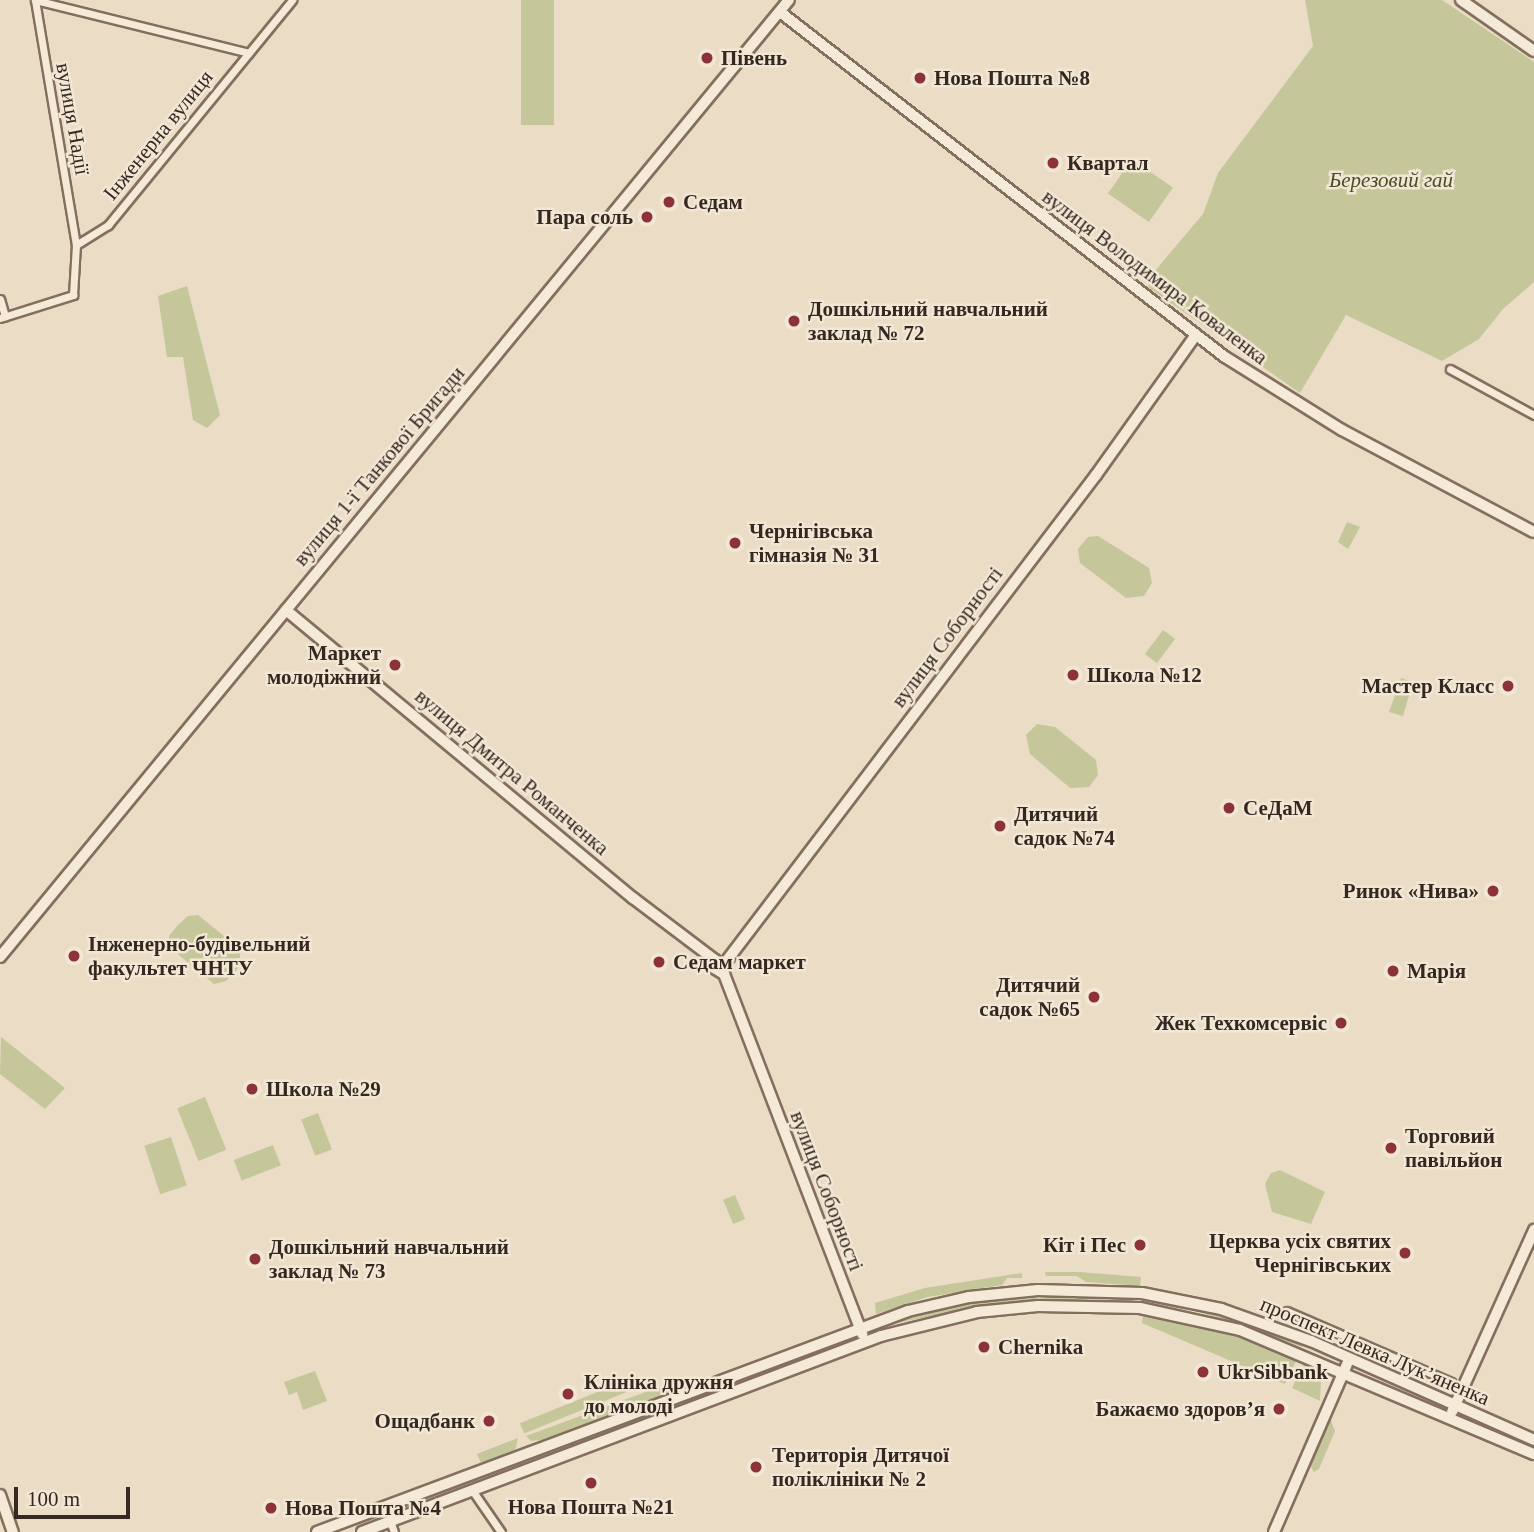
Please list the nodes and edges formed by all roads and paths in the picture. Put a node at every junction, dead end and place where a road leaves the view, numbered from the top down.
1 (35, 0) edge
2 (292, 0) edge
3 (789, 0) edge
4 (1461, 0) edge
5 (780, 12) junction
6 (1534, 51) edge
7 (249, 53) junction
8 (76, 245) junction
9 (0, 299) edge
10 (3, 317) edge
11 (1195, 337) junction
12 (1450, 369) dead end
13 (1534, 415) edge
14 (1534, 532) edge
15 (286, 610) junction
16 (0, 957) edge
17 (728, 959) junction
18 (715, 960) junction
19 (724, 974) junction
20 (1534, 1230) edge
21 (1287, 1311) dead end
22 (860, 1327) junction
23 (865, 1342) junction
24 (1350, 1357) junction
25 (1344, 1371) junction
26 (1451, 1382) dead end
27 (1455, 1405) junction
28 (1449, 1417) junction
29 (1534, 1440) edge
30 (1534, 1454) edge
31 (472, 1490) junction
32 (0, 1495) edge
33 (392, 1527) edge
34 (13, 1532) edge
35 (317, 1532) edge
36 (362, 1532) edge
37 (501, 1532) edge
38 (1274, 1532) edge

1 - 7 street
1 - 8 street, вулиця Надії
2 - 7 street, Інженерна вулиця
3 - 5 main road, вулиця 1-ї Танкової Бригади
4 - 6 main road
5 - 11 main road, вулиця Володимира Коваленка
5 - 15 main road, вулиця 1-ї Танкової Бригади
7 - 8 street, Інженерна вулиця
8 - 10 street
9 - 10 street
11 - 14 main road, вулиця Володимира Коваленка
11 - 17 main road, вулиця Соборності
12 - 13 street
15 - 16 main road, вулиця 1-ї Танкової Бригади
15 - 18 main road, вулиця Дмитра Романченка
17 - 18 main road
17 - 19 main road, вулиця Соборності
18 - 19 main road, вулиця Соборності
19 - 22 main road, вулиця Соборності
20 - 27 main road
21 - 26 street
22 - 23 main road, вулиця Соборності
22 - 24 main road, проспект Левка Лукʼяненка
22 - 35 main road, проспект Левка Лукʼяненка
23 - 25 main road, проспект Левка Лукʼяненка
23 - 31 main road, проспект Левка Лукʼяненка
24 - 25 main road
24 - 27 main road, проспект Левка Лукʼяненка
25 - 28 main road, проспект Левка Лукʼяненка
25 - 38 main road
27 - 28 main road
27 - 29 main road, проспект Левка Лукʼяненка
28 - 30 main road, проспект Левка Лукʼяненка
31 - 33 main road, проспект Левка Лукʼяненка
31 - 37 street
32 - 34 main road
33 - 36 main road, проспект Левка Лукʼяненка

